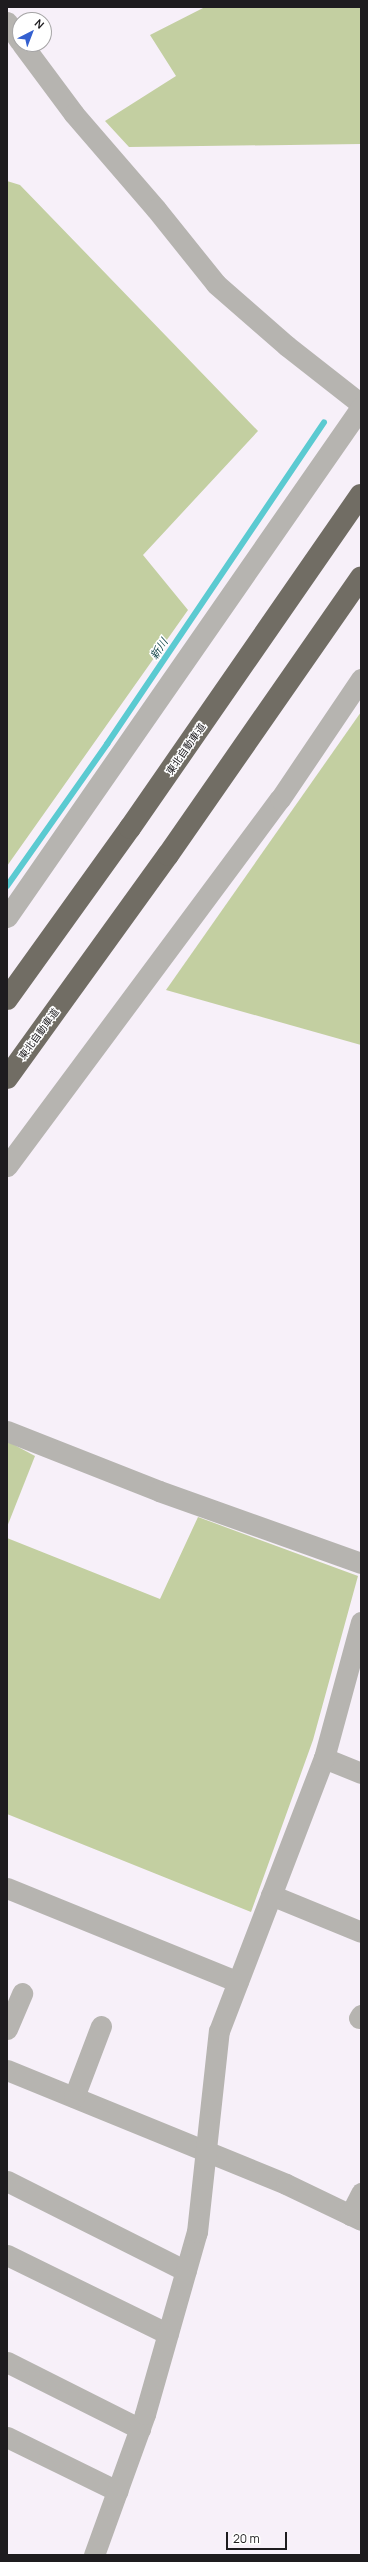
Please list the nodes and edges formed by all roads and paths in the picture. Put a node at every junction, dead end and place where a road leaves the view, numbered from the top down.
1 (28, 52) edge
2 (361, 404) edge
3 (361, 407) edge
4 (361, 495) edge
5 (361, 577) edge
6 (361, 680) edge
7 (7, 916) edge
8 (7, 999) edge
9 (7, 1078) edge
10 (7, 1166) edge
11 (7, 1431) edge
12 (361, 1563) edge
13 (361, 1622) edge
14 (324, 1758) junction
15 (361, 1772) edge
16 (7, 1888) edge
17 (272, 1895) junction
18 (361, 1932) edge
19 (238, 1982) junction
20 (22, 1993) dead end
21 (100, 2026) dead end
22 (7, 2029) edge
23 (7, 2070) edge
24 (74, 2097) junction
25 (206, 2151) junction
26 (7, 2181) edge
27 (361, 2193) edge
28 (356, 2217) edge
29 (7, 2255) edge
30 (186, 2271) junction
31 (168, 2334) junction
32 (7, 2362) edge
33 (140, 2429) junction
34 (7, 2437) edge
35 (117, 2491) junction
36 (94, 2555) edge

1 - 2 street
3 - 7 street
4 - 8 highway, 東北自動車道
5 - 9 highway, 東北自動車道
6 - 10 street
11 - 12 street
13 - 14 street
14 - 15 street
14 - 17 street
16 - 19 street
17 - 18 street
17 - 19 street
19 - 25 street
20 - 22 street
21 - 24 street
23 - 24 street
24 - 25 street
25 - 28 street
25 - 30 street
26 - 30 street
27 - 28 street
29 - 31 street
30 - 31 street
31 - 33 street
32 - 33 street
33 - 35 street
34 - 35 street
35 - 36 street

